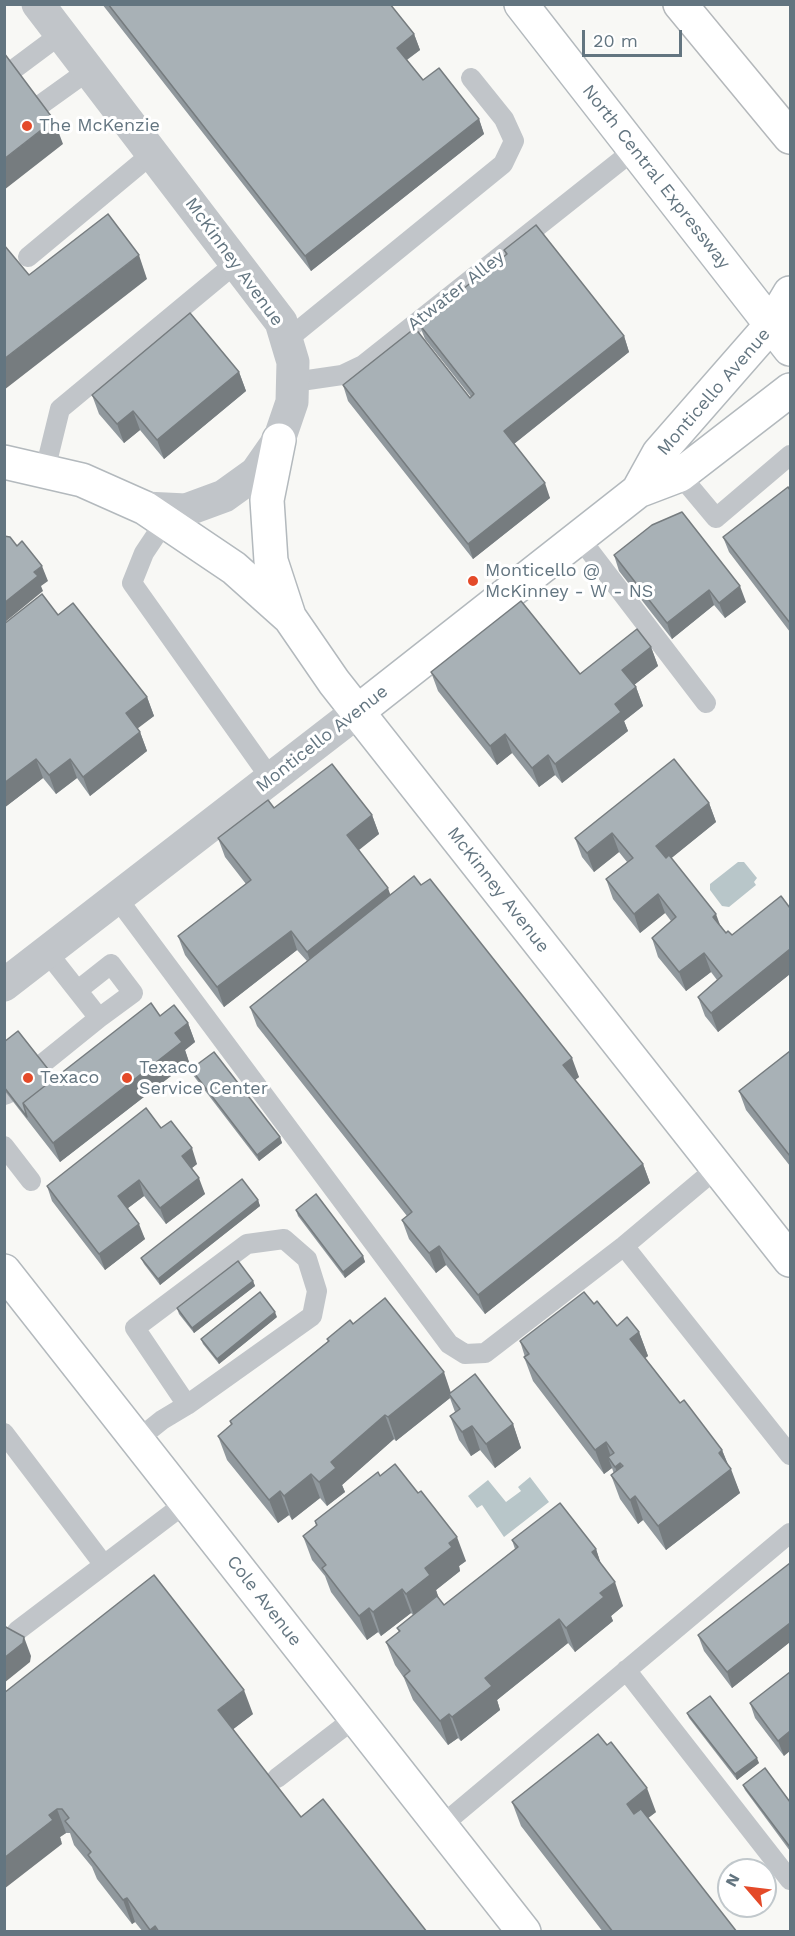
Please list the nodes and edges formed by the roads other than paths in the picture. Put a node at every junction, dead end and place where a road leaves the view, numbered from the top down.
1 (38, 4) edge
2 (521, 4) edge
3 (680, 4) edge
4 (61, 34) junction
5 (89, 70) junction
6 (10, 72) edge
7 (471, 78) dead end
8 (36, 108) edge
9 (790, 137) edge
10 (634, 150) junction
11 (153, 153) junction
12 (28, 257) dead end
13 (236, 264) junction
14 (790, 293) edge
15 (781, 337) edge
16 (288, 339) junction
17 (294, 382) junction
18 (790, 390) edge
19 (279, 440) junction
20 (790, 455) edge
21 (4, 462) edge
22 (45, 470) junction
23 (680, 475) junction
24 (638, 491) junction
25 (167, 522) junction
26 (579, 537) junction
27 (290, 618) junction
28 (706, 703) dead end
29 (357, 712) junction
30 (271, 779) junction
31 (117, 898) junction
32 (47, 952) junction
33 (4, 985) edge
34 (78, 990) junction
35 (99, 1018) junction
36 (42, 1065) edge
37 (4, 1146) edge
38 (718, 1167) junction
39 (31, 1181) dead end
40 (624, 1246) junction
41 (790, 1260) edge
42 (6, 1276) edge
43 (187, 1405) junction
44 (4, 1432) edge
45 (137, 1440) junction
46 (790, 1455) edge
47 (187, 1502) junction
48 (790, 1533) edge
49 (104, 1565) junction
50 (17, 1631) edge
51 (627, 1670) junction
52 (354, 1718) junction
53 (277, 1779) dead end
54 (441, 1826) junction
55 (790, 1880) edge
56 (524, 1932) edge

1 - 4 street, McKinney Avenue
2 - 10 main road, North Central Expressway
3 - 9 main road
4 - 5 street, McKinney Avenue
4 - 6 lane
5 - 8 lane
5 - 11 street, McKinney Avenue
7 - 16 lane
10 - 15 main road, North Central Expressway
10 - 17 lane, Atwater Alley
11 - 12 lane
11 - 13 street, McKinney Avenue
13 - 16 street, McKinney Avenue
13 - 22 lane
14 - 15 main road, Monticello Avenue
15 - 24 main road, Monticello Avenue
16 - 17 street, McKinney Avenue
17 - 19 street, McKinney Avenue
18 - 23 main road, Monticello Avenue
19 - 25 street, McKinney Avenue
19 - 27 main road
20 - 23 lane
21 - 22 main road
22 - 25 main road
23 - 24 main road, Monticello Avenue
24 - 26 main road, Monticello Avenue
25 - 27 main road, McKinney Avenue
25 - 30 lane
26 - 28 lane
26 - 29 main road, Monticello Avenue
27 - 29 main road, McKinney Avenue
29 - 30 street, Monticello Avenue
29 - 38 main road, McKinney Avenue
30 - 31 street, Monticello Avenue
31 - 32 street, Monticello Avenue
31 - 40 lane
32 - 33 street, Monticello Avenue
32 - 34 lane
34 - 35 lane
34 - 35 lane
35 - 36 lane
37 - 39 lane
38 - 40 lane
38 - 41 main road, McKinney Avenue
40 - 46 lane
42 - 45 main road, Cole Avenue
43 - 43 lane
43 - 45 lane
44 - 49 lane
45 - 47 main road, Cole Avenue
47 - 49 lane
47 - 52 main road, Cole Avenue
48 - 51 lane
49 - 50 lane
51 - 54 lane
51 - 55 lane
52 - 53 lane
52 - 54 main road, Cole Avenue
54 - 56 main road, Cole Avenue

